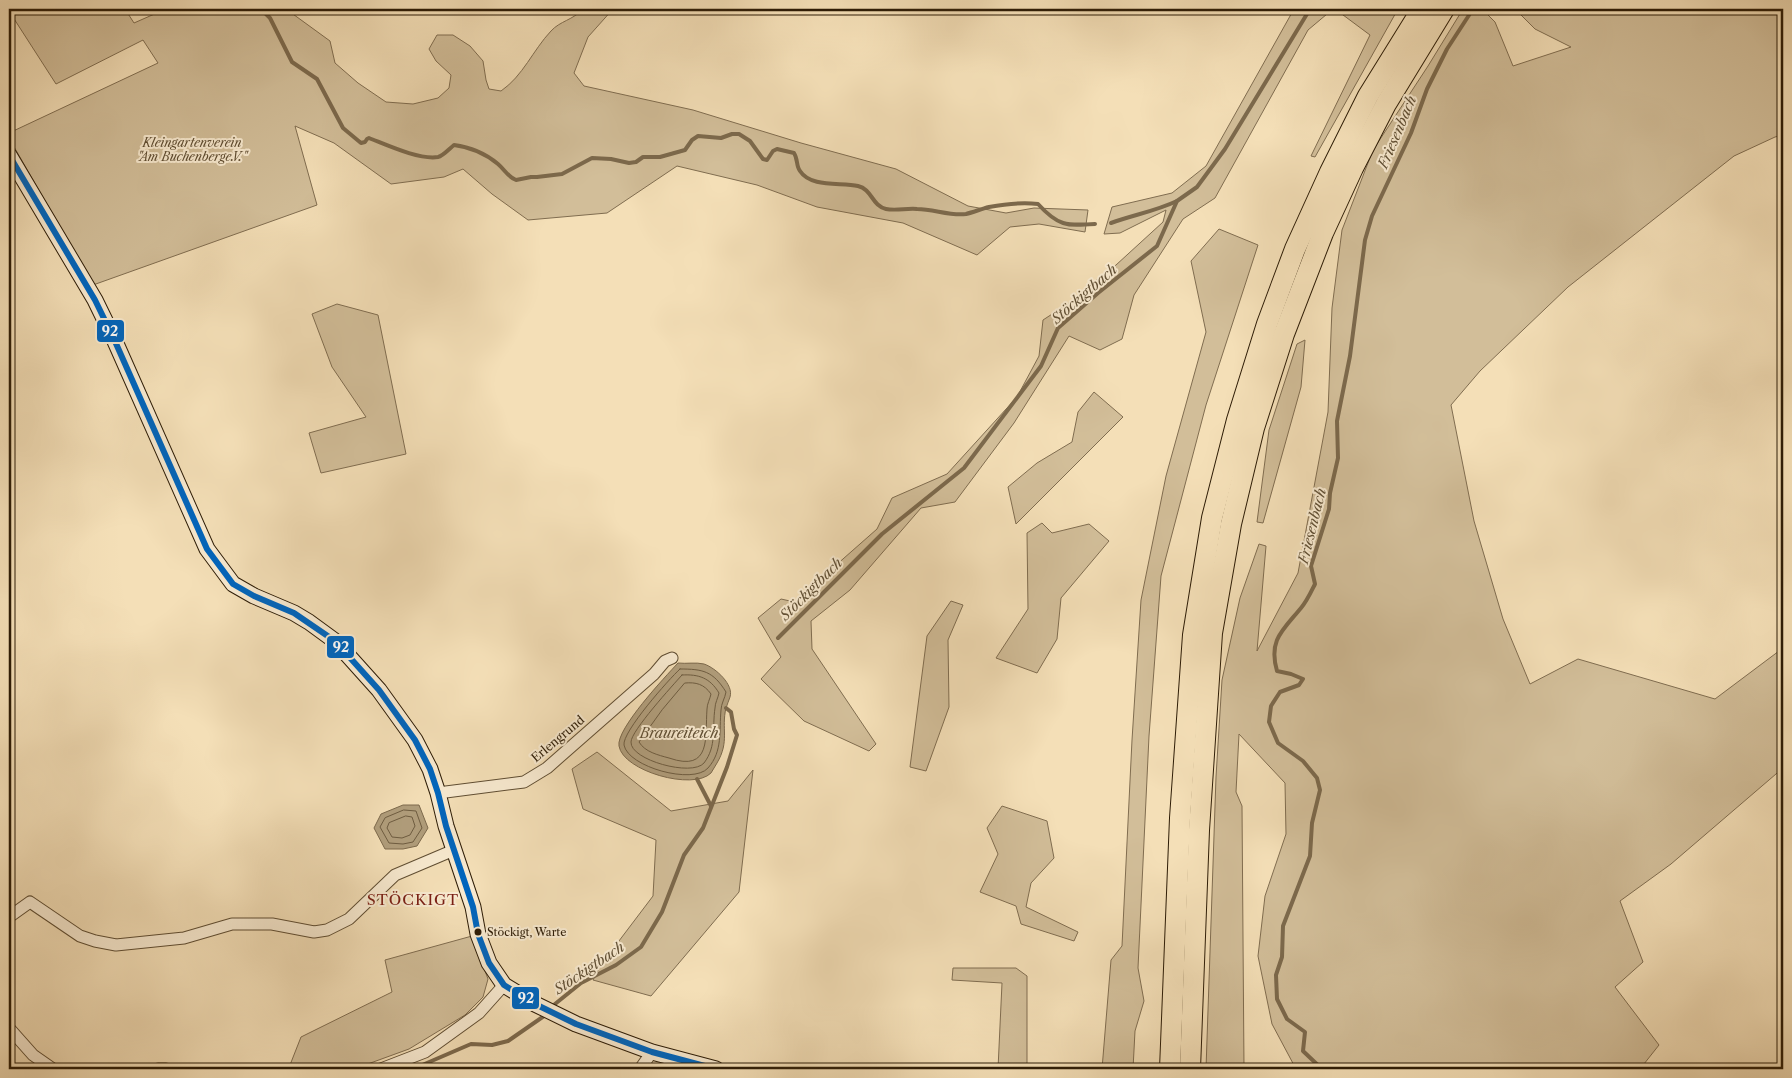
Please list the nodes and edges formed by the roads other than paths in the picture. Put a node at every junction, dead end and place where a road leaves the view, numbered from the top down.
1 (1422, 9) edge
2 (1444, 9) edge
3 (9, 155) edge
4 (672, 658) dead end
5 (438, 793) junction
6 (454, 850) junction
7 (9, 917) edge
8 (504, 985) junction
9 (9, 1028) edge
10 (652, 1052) junction
11 (53, 1069) edge
12 (158, 1069) edge
13 (166, 1069) edge
14 (381, 1069) edge
15 (640, 1069) edge
16 (716, 1069) edge
17 (1170, 1069) edge
18 (1190, 1069) edge

1 - 17 highway
2 - 18 highway
3 - 5 street
4 - 5 street, Erlengrund
5 - 6 street
6 - 7 street
6 - 8 street
8 - 10 street
8 - 14 street
9 - 11 street
10 - 15 street
10 - 16 street
12 - 13 street

